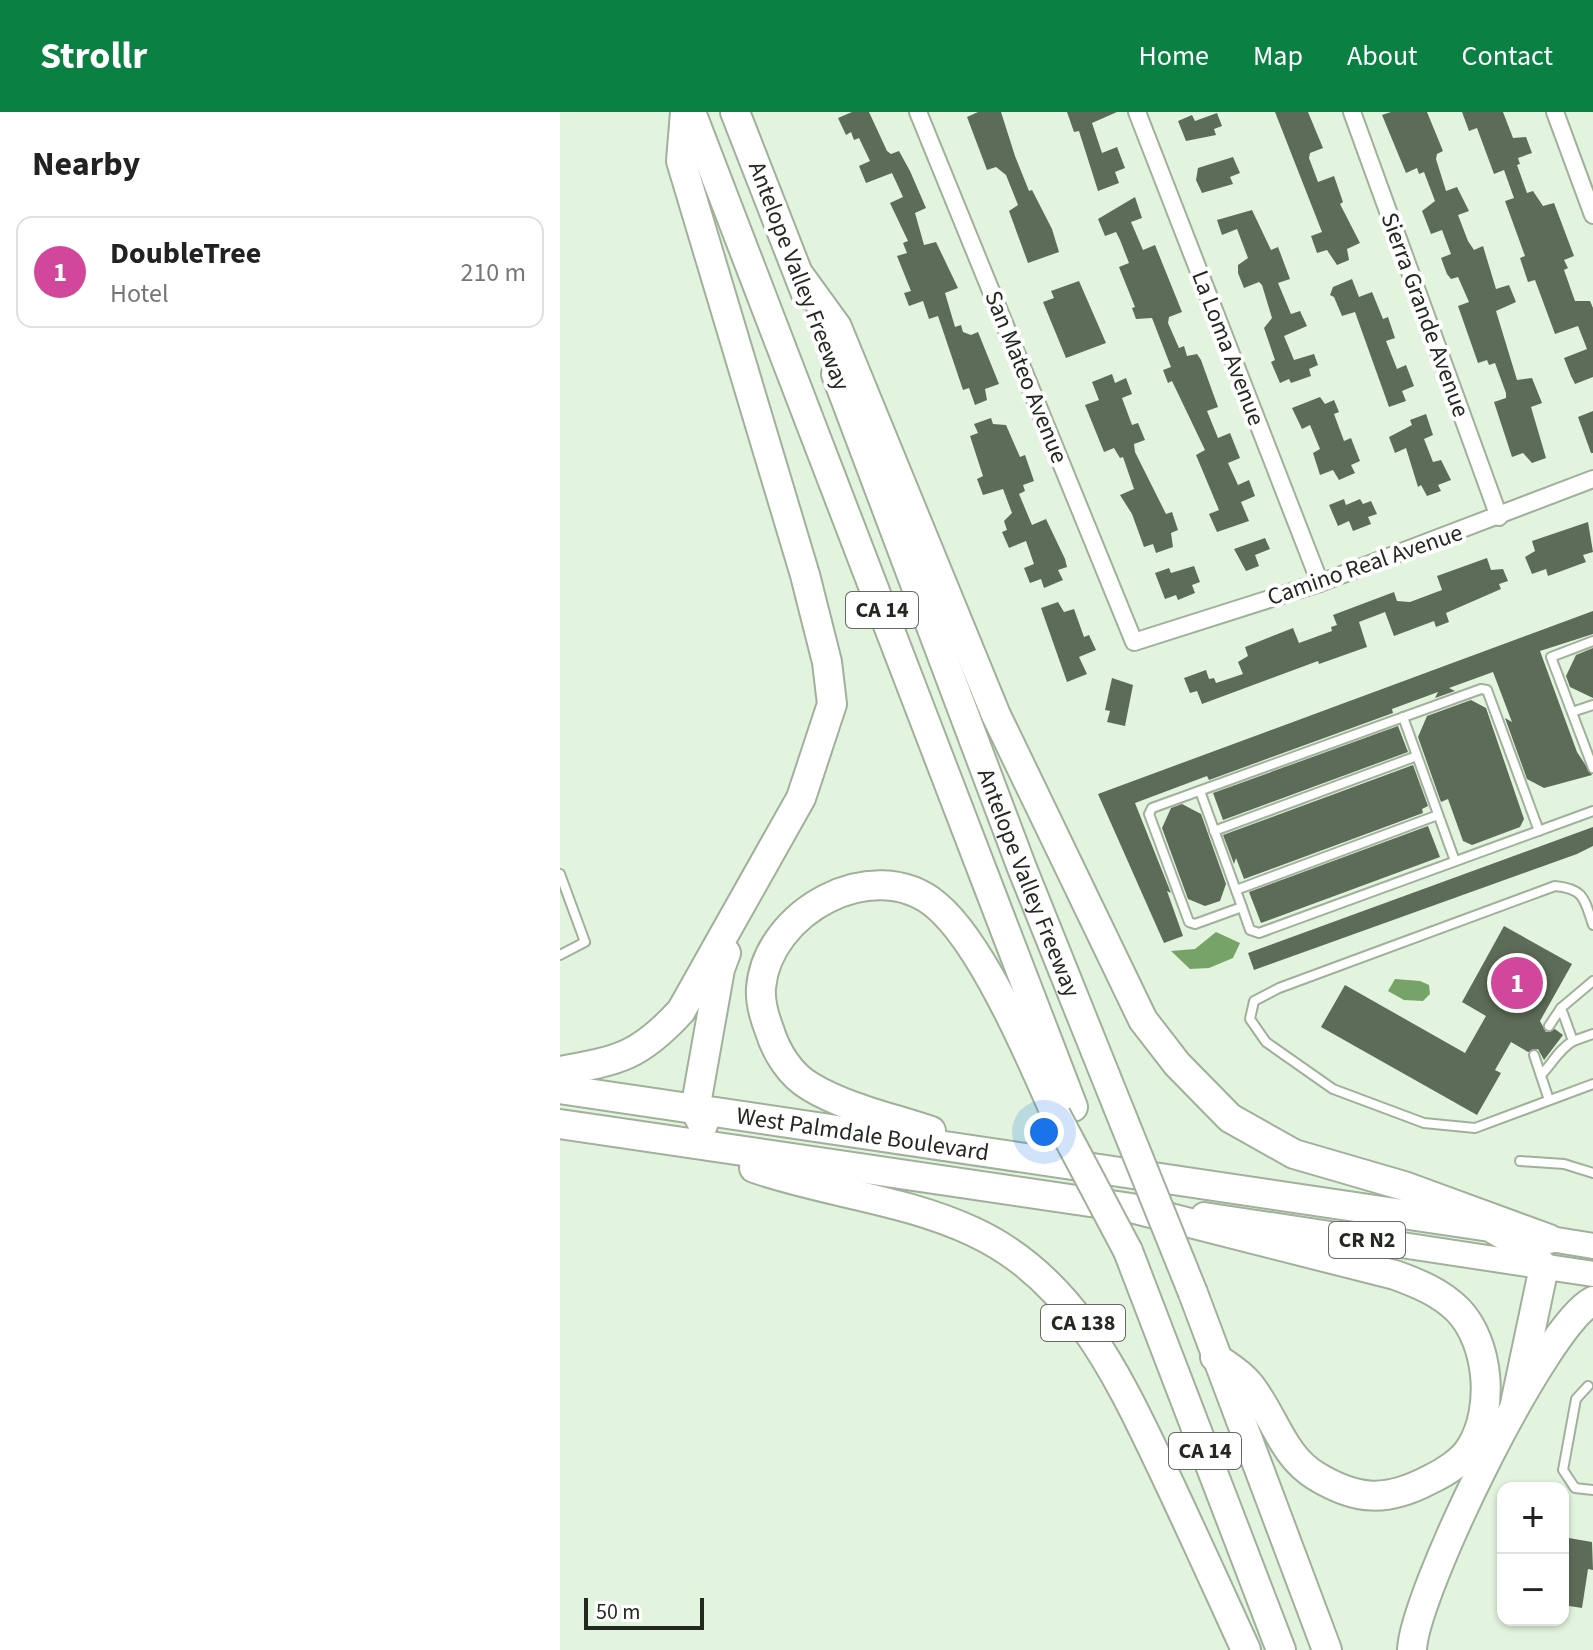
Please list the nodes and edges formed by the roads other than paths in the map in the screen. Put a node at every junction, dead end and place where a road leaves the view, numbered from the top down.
1 (685, 112) edge
2 (691, 112) edge
3 (735, 112) edge
4 (918, 112) edge
5 (1137, 112) edge
6 (1352, 112) edge
7 (1555, 112) edge
8 (1593, 215) edge
9 (800, 276) junction
10 (1593, 479) edge
11 (1499, 517) junction
12 (1320, 583) junction
13 (1593, 641) edge
14 (1134, 642) joint
15 (1593, 705) edge
16 (1572, 712) junction
17 (1403, 717) junction
18 (1417, 756) junction
19 (1593, 768) edge
20 (1200, 791) junction
21 (1593, 811) edge
22 (1438, 815) junction
23 (1214, 831) junction
24 (1539, 831) junction
25 (1455, 861) junction
26 (560, 874) edge
27 (757, 878) junction
28 (1236, 890) junction
29 (1242, 907) junction
30 (1593, 925) edge
31 (560, 955) edge
32 (1593, 981) edge
33 (1561, 1008) junction
34 (1549, 1026) dead end
35 (1593, 1034) edge
36 (1573, 1041) junction
37 (1534, 1055) dead end
38 (560, 1071) edge
39 (1541, 1075) junction
40 (1593, 1084) edge
41 (560, 1089) edge
42 (1549, 1100) junction
43 (695, 1110) junction
44 (1065, 1111) junction
45 (560, 1124) edge
46 (672, 1141) junction
47 (725, 1148) junction
48 (1000, 1154) junction
49 (1520, 1161) dead end
50 (1593, 1173) edge
51 (1131, 1208) junction
52 (1593, 1246) edge
53 (1546, 1253) junction
54 (1593, 1274) edge
55 (1593, 1301) edge
56 (1215, 1357) junction
57 (1588, 1386) dead end
58 (1515, 1404) junction
59 (1593, 1490) edge
60 (1246, 1650) edge
61 (1281, 1650) edge
62 (1327, 1650) edge
63 (1412, 1650) edge

1 - 27 highway
2 - 44 highway, Antelope Valley Freeway / CA 14
3 - 9 highway, Antelope Valley Freeway / CA 14
4 - 14 street, San Mateo Avenue
5 - 12 street, La Loma Avenue
6 - 11 street, Sierra Grande Avenue
7 - 8 street
9 - 53 highway
9 - 56 highway, Antelope Valley Freeway / CA 14, bridge
10 - 11 street, Camino Real Avenue
11 - 12 street, Camino Real Avenue
12 - 14 street, Camino Real Avenue
13 - 16 lane
15 - 16 lane
16 - 19 lane
17 - 18 lane
17 - 20 lane
17 - 24 lane
18 - 22 lane
18 - 23 lane
20 - 23 lane
20 - 29 lane
21 - 24 lane
22 - 25 lane
22 - 28 lane
23 - 28 lane
24 - 25 lane
25 - 29 lane
26 - 31 lane
27 - 38 highway
27 - 43 highway
28 - 29 lane
30 - 42 lane
32 - 33 lane
33 - 34 lane
33 - 36 lane
35 - 36 lane
36 - 39 lane
37 - 39 lane
39 - 42 lane
40 - 42 lane
41 - 43 highway, West Palmdale Boulevard
43 - 47 highway
43 - 48 highway, West Palmdale Boulevard
44 - 48 highway
44 - 61 highway, Antelope Valley Freeway / CA 14, bridge
45 - 46 highway, West Palmdale Boulevard / CA 138
46 - 47 highway, West Palmdale Boulevard / CR N2
46 - 60 highway, CA 138
47 - 51 highway, West Palmdale Boulevard / CR N2
48 - 53 highway, West Palmdale Boulevard
49 - 50 lane
51 - 53 main road, CR N2
51 - 56 highway, West Palmdale Boulevard
52 - 53 main road, CR N2
53 - 54 main road, CR N2
53 - 58 highway
55 - 58 highway
56 - 62 highway, Antelope Valley Freeway / CA 14
57 - 59 lane
58 - 63 highway

